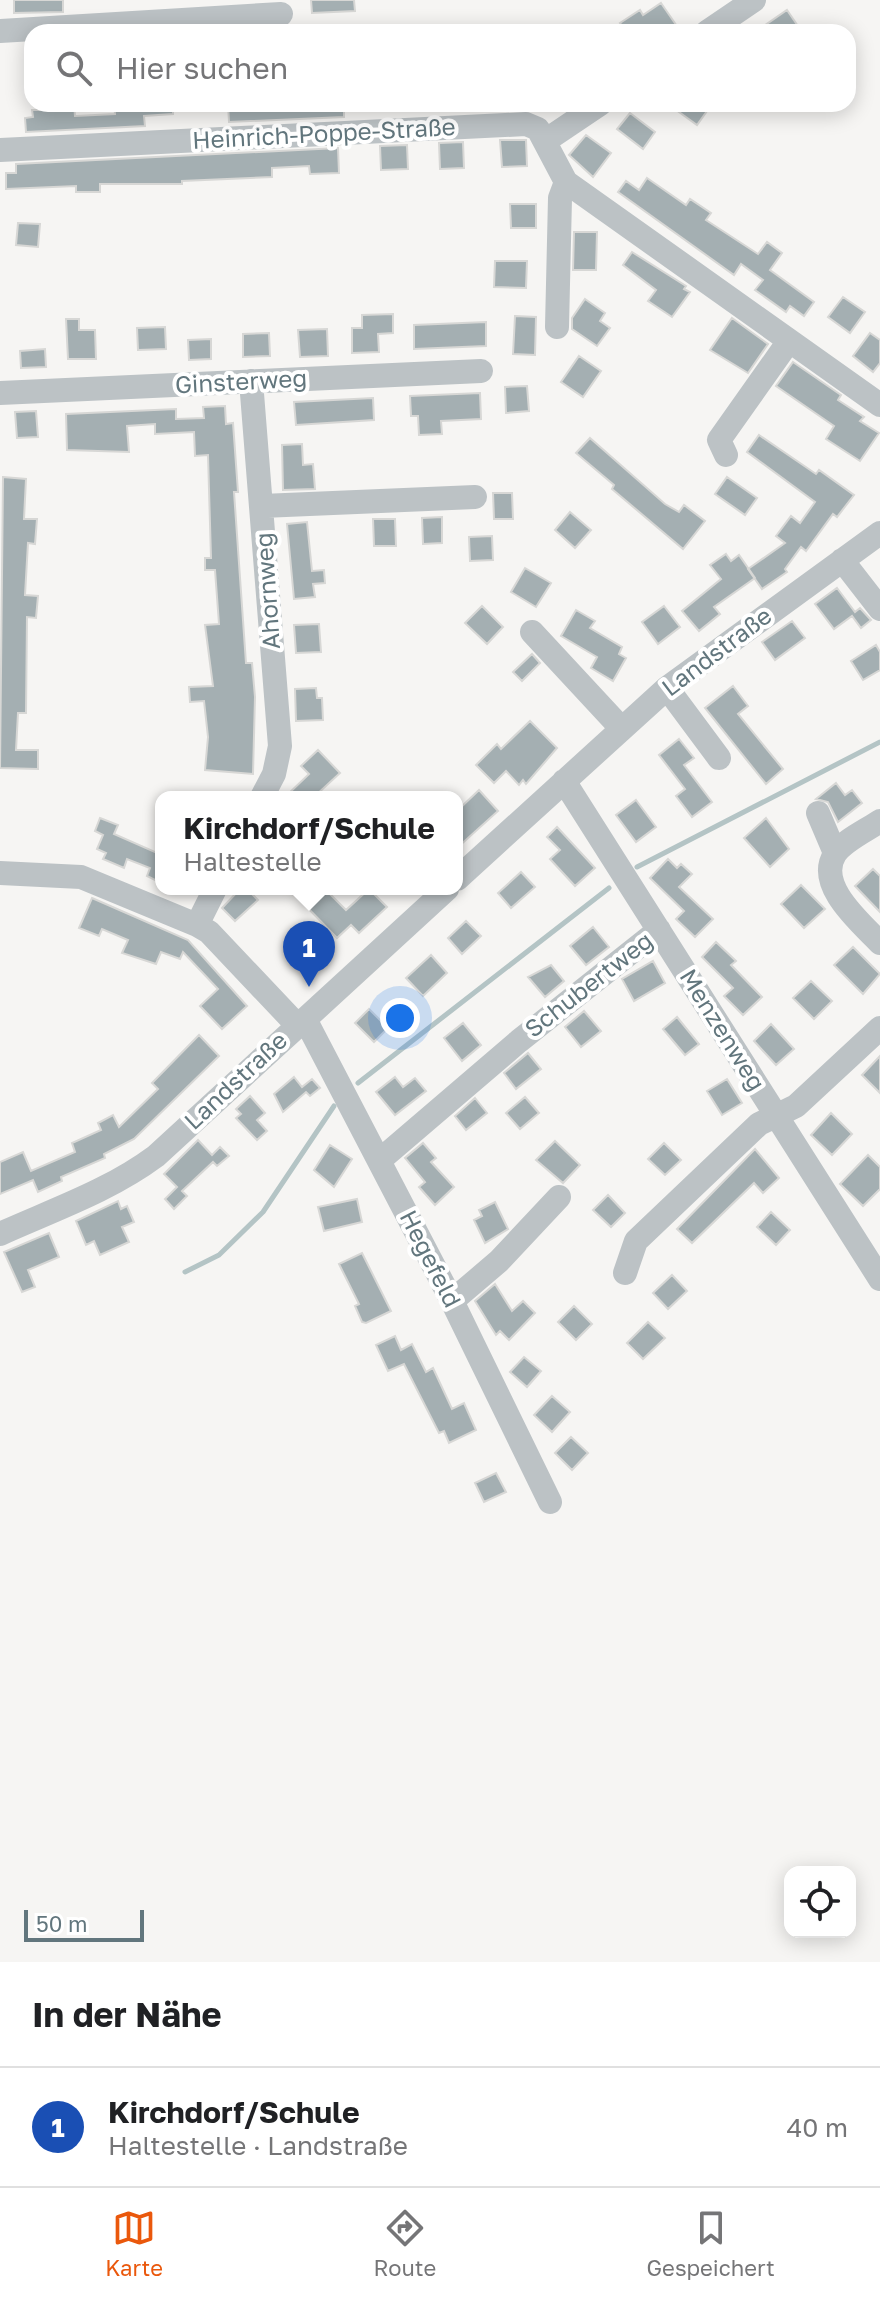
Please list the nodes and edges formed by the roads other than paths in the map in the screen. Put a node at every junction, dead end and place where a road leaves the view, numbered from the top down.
1 (754, 0) edge
2 (281, 14) dead end
3 (116, 24) edge
4 (719, 24) edge
5 (24, 30) edge
6 (0, 31) edge
7 (588, 112) edge
8 (545, 141) junction
9 (0, 150) edge
10 (566, 182) junction
11 (557, 327) dead end
12 (789, 341) junction
13 (481, 371) dead end
14 (251, 381) junction
15 (0, 393) edge
16 (880, 405) edge
17 (726, 455) dead end
18 (475, 497) dead end
19 (262, 506) junction
20 (880, 533) edge
21 (842, 560) junction
22 (880, 609) edge
23 (532, 632) dead end
24 (667, 688) junction
25 (622, 729) junction
26 (719, 758) dead end
27 (564, 781) junction
28 (265, 791) edge
29 (818, 813) dead end
30 (880, 821) edge
31 (832, 862) junction
32 (0, 873) edge
33 (463, 874) edge
34 (212, 895) edge
35 (440, 895) edge
36 (197, 925) junction
37 (659, 930) junction
38 (880, 943) edge
39 (301, 1022) junction
40 (880, 1028) edge
41 (776, 1116) junction
42 (380, 1160) junction
43 (559, 1197) dead end
44 (0, 1234) edge
45 (625, 1273) dead end
46 (880, 1279) edge
47 (452, 1301) junction
48 (550, 1502) dead end

1 - 4 street
2 - 3 street
5 - 6 street
7 - 8 street
8 - 9 street, Heinrich-Poppe-Straße
8 - 10 street
10 - 11 street
10 - 12 street
12 - 16 street
12 - 17 street
13 - 14 street, Ginsterweg
14 - 15 street, Ginsterweg
14 - 19 street, Ahornweg
18 - 19 street
19 - 28 street, Ahornweg
20 - 21 street, Landstraße
21 - 22 street
21 - 24 street, Landstraße
23 - 25 street
24 - 25 street, Landstraße
24 - 26 street
25 - 27 street, Landstraße
27 - 33 street, Landstraße
27 - 37 street, Menzenweg
29 - 31 street
30 - 31 street
31 - 38 street
32 - 36 street, Hegefeld
34 - 36 street
35 - 39 street, Landstraße
36 - 39 street, Hegefeld
37 - 41 street, Menzenweg
37 - 42 street, Schubertweg
39 - 42 street, Hegefeld
39 - 44 street, Landstraße
40 - 41 street
41 - 45 street
41 - 46 street, Menzenweg
42 - 47 street, Hegefeld
43 - 47 street
47 - 48 street, Hegefeld

